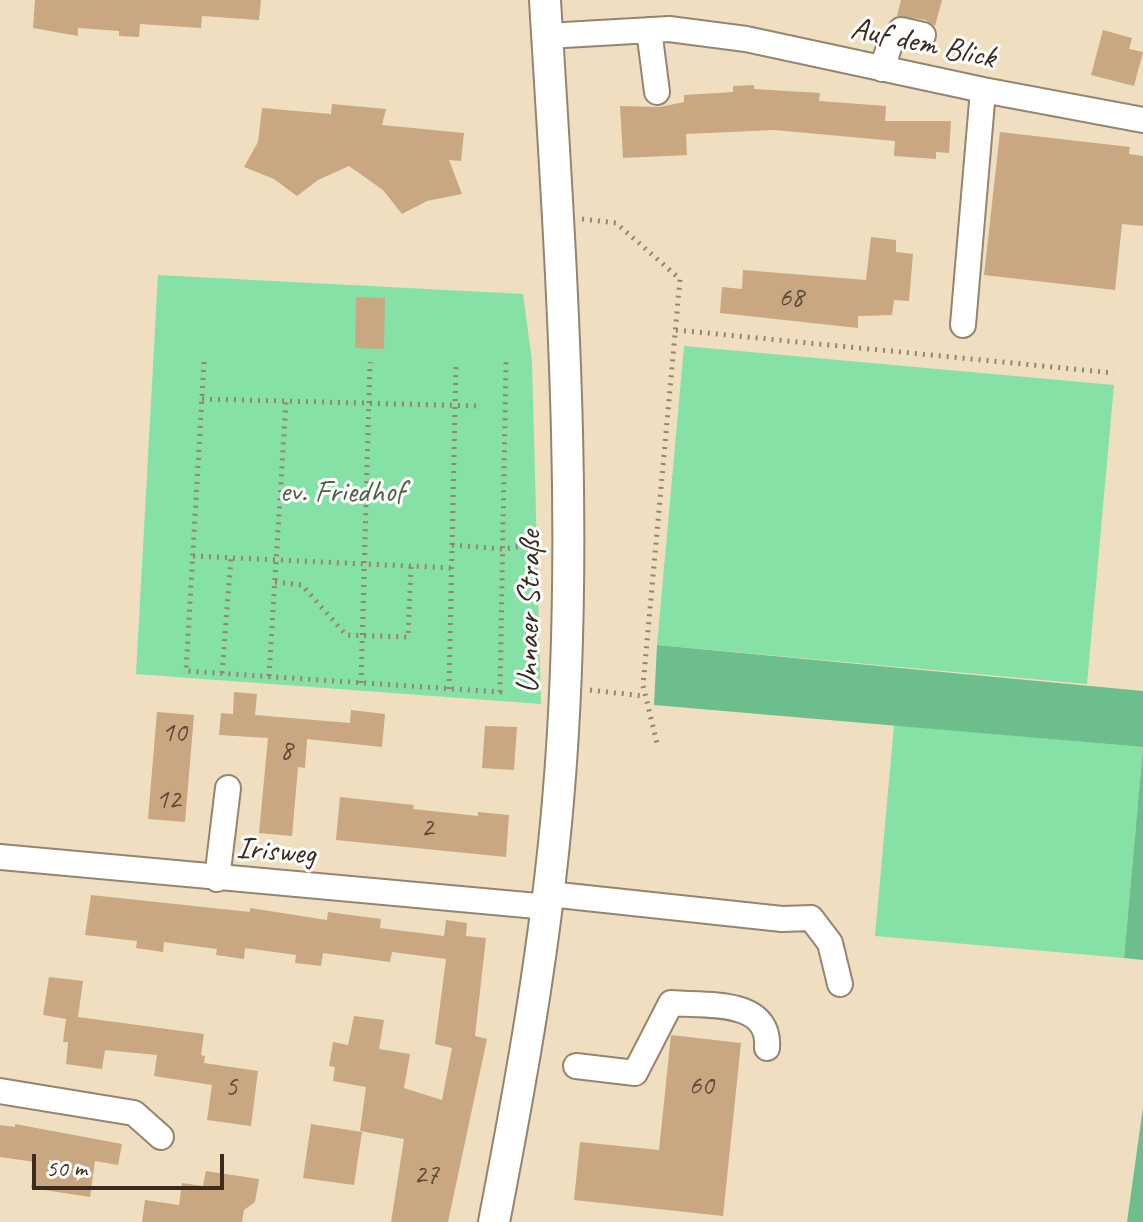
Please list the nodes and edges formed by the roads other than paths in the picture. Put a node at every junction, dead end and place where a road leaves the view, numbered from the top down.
1 (545, 0) edge
2 (649, 30) junction
3 (923, 35) dead end
4 (547, 36) junction
5 (882, 69) junction
6 (983, 90) junction
7 (657, 92) dead end
8 (1143, 120) edge
9 (963, 325) dead end
10 (228, 788) dead end
11 (0, 857) edge
12 (217, 879) junction
13 (549, 900) junction
14 (840, 984) dead end
15 (767, 1048) dead end
16 (576, 1066) dead end
17 (0, 1091) edge
18 (161, 1137) dead end
19 (494, 1222) edge

1 - 4 main road, Unnaer Straße
2 - 4 street, Auf dem Blick
2 - 5 street, Auf dem Blick
2 - 7 street
3 - 5 street
4 - 13 main road, Unnaer Straße
5 - 6 street, Auf dem Blick
6 - 8 street, Auf dem Blick
6 - 9 street
10 - 12 street
11 - 12 street, Irisweg
12 - 13 street, Irisweg
13 - 14 street, Irisweg
13 - 19 main road, Unnaer Straße
15 - 16 street
17 - 18 street

